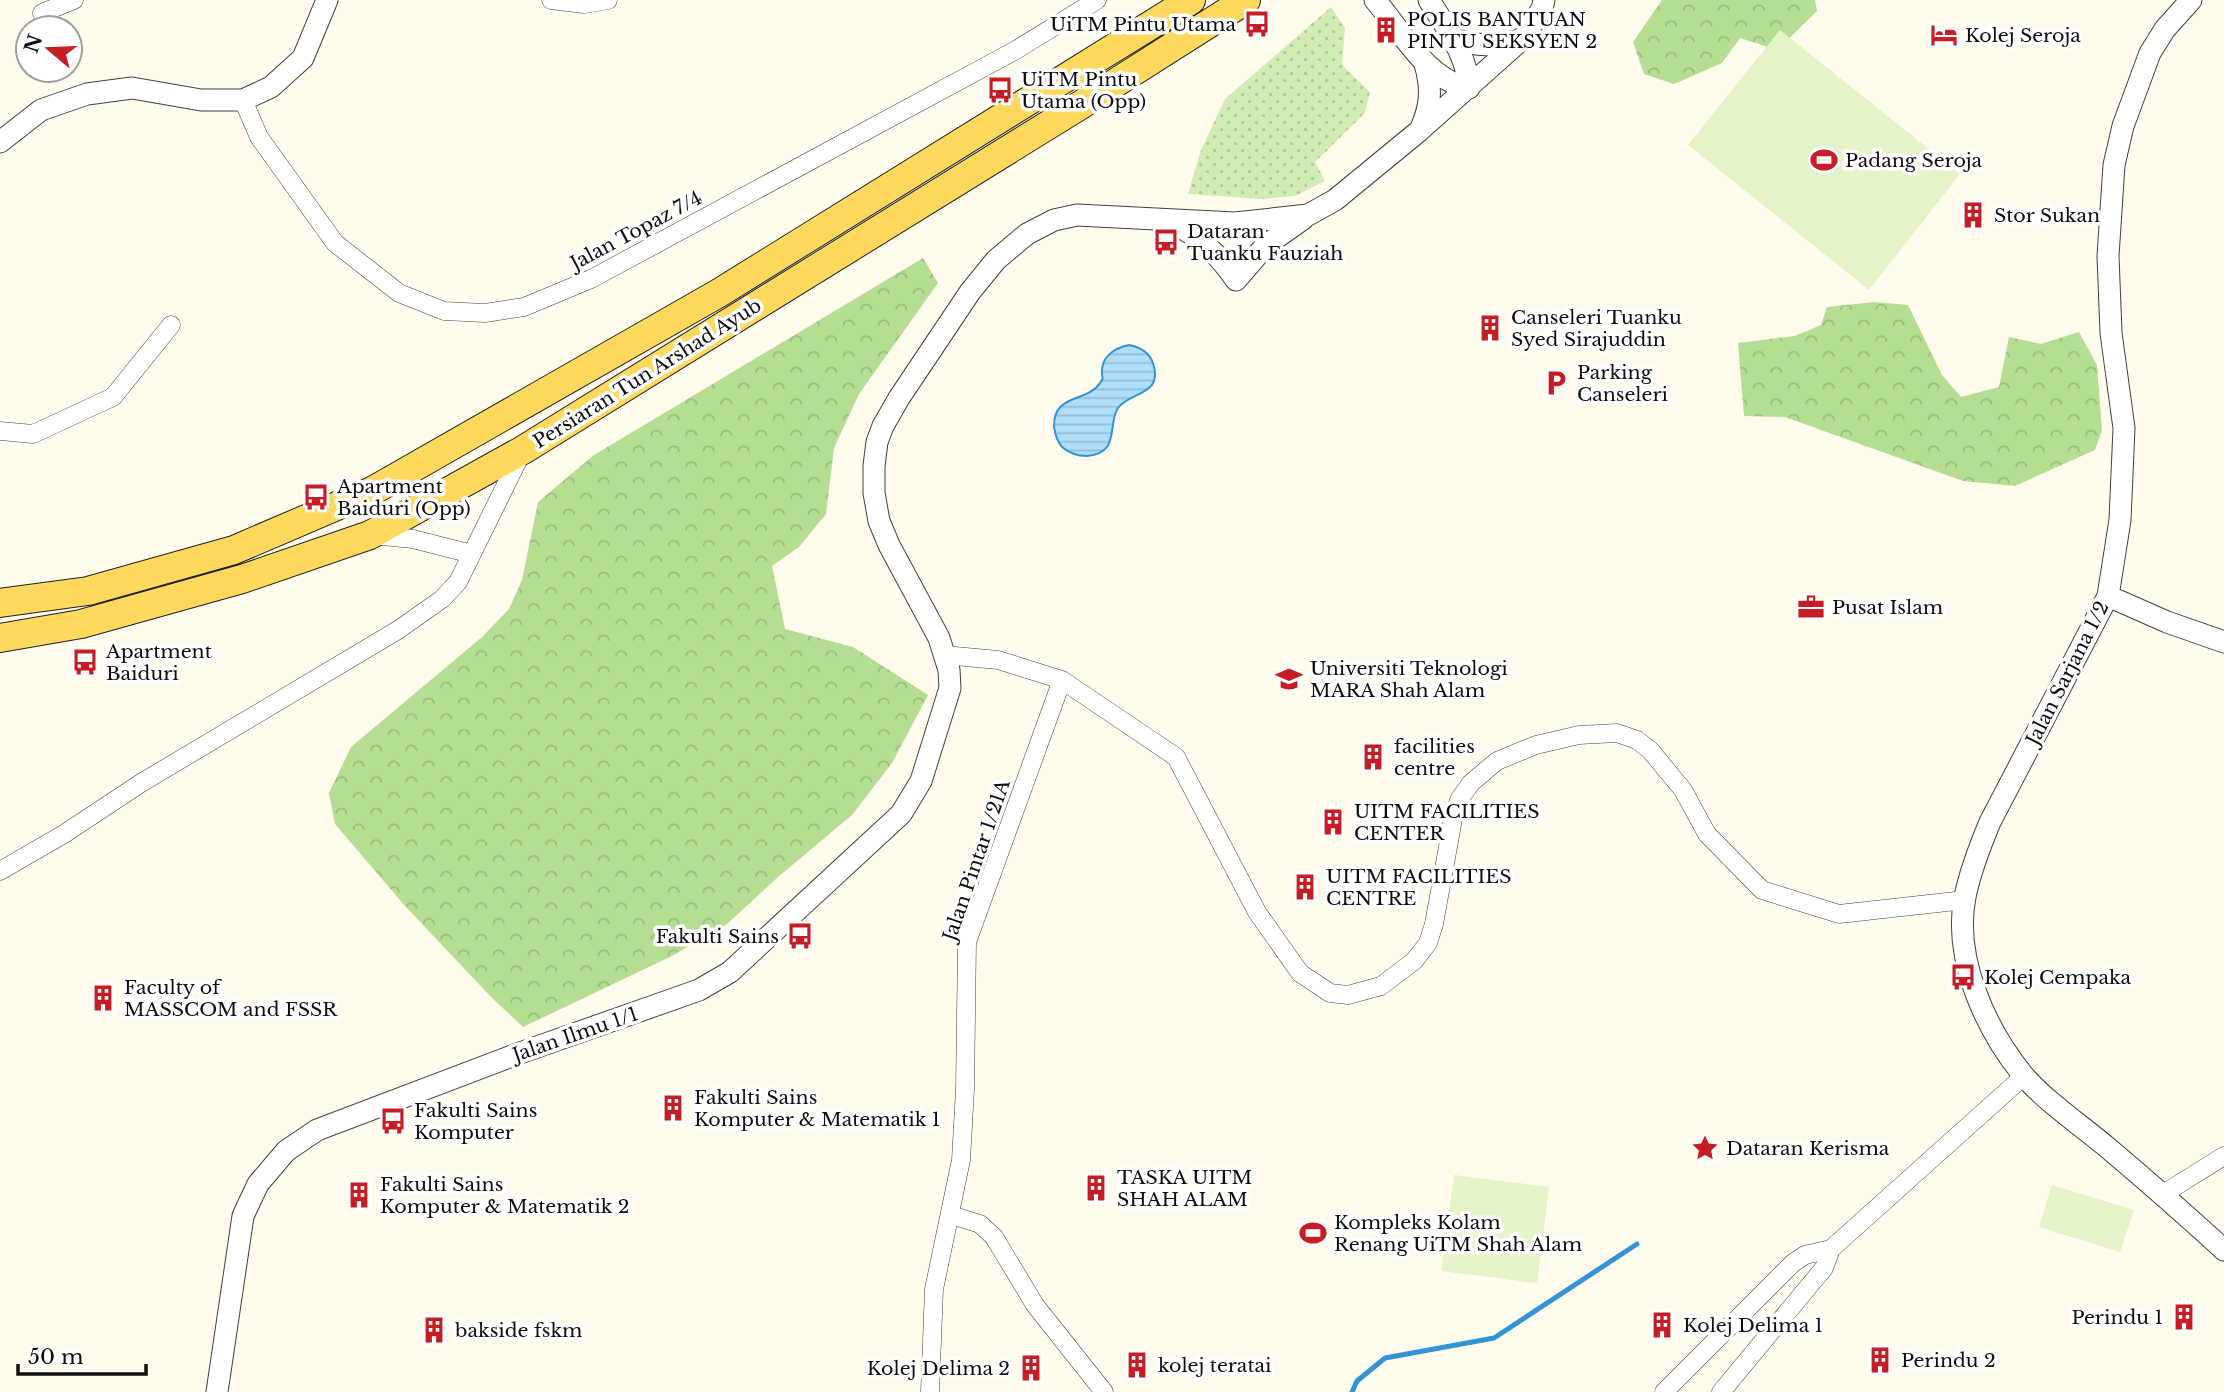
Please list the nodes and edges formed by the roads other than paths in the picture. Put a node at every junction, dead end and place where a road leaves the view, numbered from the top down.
1 (74, 0) edge
2 (327, 0) edge
3 (551, 0) edge
4 (608, 0) edge
5 (1097, 0) edge
6 (1191, 0) edge
7 (1246, 0) edge
8 (1375, 0) edge
9 (1429, 0) edge
10 (1544, 0) edge
11 (2191, 0) edge
12 (42, 13) dead end
13 (1523, 38) junction
14 (1453, 39) junction
15 (1425, 64) junction
16 (1469, 88) junction
17 (243, 100) junction
18 (1419, 131) junction
19 (0, 142) edge
20 (1308, 215) junction
21 (1161, 219) junction
22 (171, 325) dead end
23 (0, 430) edge
24 (523, 450) junction
25 (370, 535) junction
26 (472, 554) junction
27 (2108, 596) junction
28 (0, 603) edge
29 (0, 638) edge
30 (2224, 642) edge
31 (944, 655) junction
32 (1062, 680) junction
33 (0, 871) edge
34 (1965, 900) junction
35 (2024, 1076) junction
36 (2224, 1156) edge
37 (2163, 1194) junction
38 (951, 1215) junction
39 (1831, 1250) junction
40 (2224, 1250) edge
41 (217, 1392) edge
42 (930, 1392) edge
43 (1104, 1392) edge
44 (1664, 1392) edge
45 (1721, 1392) edge

1 - 12 street
2 - 17 street
3 - 4 street
5 - 17 street, Jalan Topaz 7/4
6 - 28 main road, Persiaran Tun Arshad Ayub
7 - 24 main road, Persiaran Tun Arshad Ayub
8 - 15 street
9 - 14 street
10 - 13 street
11 - 27 street, Jalan Sarjana 1/2
13 - 14 street
13 - 16 street
14 - 16 street
15 - 16 street
15 - 18 street
16 - 18 street
17 - 19 street
18 - 20 street
20 - 21 street, Jalan Ilmu 1/1
20 - 21 street
21 - 31 street, Jalan Ilmu 1/1
22 - 23 street
24 - 25 main road, Persiaran Tun Arshad Ayub
24 - 26 street
25 - 26 street
25 - 29 main road, Persiaran Tun Arshad Ayub
26 - 33 street
27 - 30 street
27 - 34 street, Jalan Sarjana 1/2
31 - 32 street
31 - 41 street, Jalan Ilmu 1/1
32 - 34 street
32 - 38 street, Jalan Pintar 1/21A
34 - 35 street, Jalan Sarjana 1/2
35 - 37 street, Jalan Sarjana 1/2
35 - 39 street
36 - 37 street
37 - 40 street, Jalan Sarjana 1/2
38 - 42 street, Jalan Pintar 1/21A
38 - 43 street
39 - 44 street
39 - 45 street

